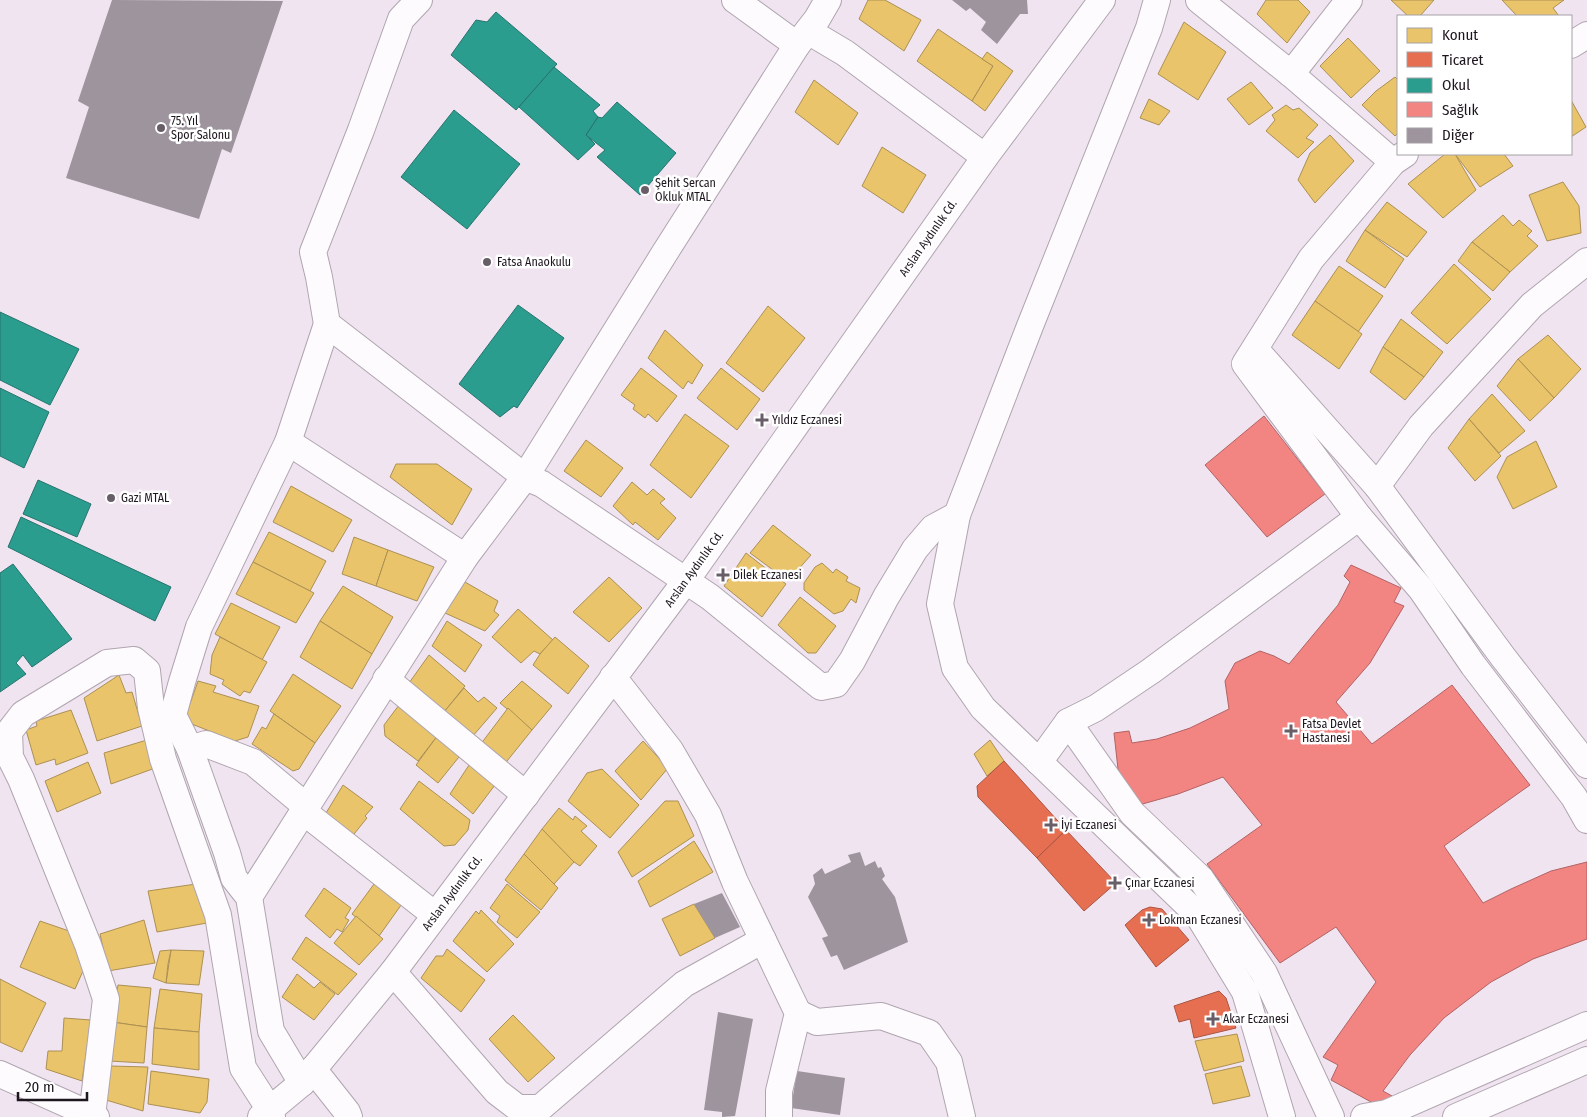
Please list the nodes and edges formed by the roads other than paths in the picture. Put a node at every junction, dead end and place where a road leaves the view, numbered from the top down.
1 (418, 0) edge
2 (735, 0) edge
3 (828, 0) edge
4 (1102, 0) edge
5 (1157, 0) edge
6 (1199, 0) edge
7 (1349, 0) edge
8 (1587, 36) edge
9 (803, 38) junction
10 (1572, 44) edge
11 (1291, 74) junction
12 (985, 157) junction
13 (1399, 158) edge
14 (1587, 261) edge
15 (327, 324) junction
16 (1255, 349) junction
17 (288, 442) junction
18 (525, 477) junction
19 (1377, 486) junction
20 (957, 514) junction
21 (1359, 517) junction
22 (465, 557) junction
23 (685, 582) junction
24 (614, 677) junction
25 (386, 679) junction
26 (1068, 722) junction
27 (190, 749) junction
28 (1039, 762) junction
29 (1587, 765) edge
30 (526, 794) junction
31 (306, 810) junction
32 (1587, 820) edge
33 (249, 897) junction
34 (436, 915) junction
35 (763, 940) junction
36 (393, 972) junction
37 (798, 1013) junction
38 (1587, 1025) edge
39 (1587, 1060) edge
40 (0, 1074) edge
41 (307, 1076) junction
42 (268, 1115) edge
43 (94, 1116) edge
44 (349, 1117) edge
45 (779, 1117) edge
46 (962, 1117) edge
47 (1282, 1117) edge
48 (1331, 1117) edge
49 (1364, 1117) edge
50 (1456, 1117) edge

1 - 15 street
2 - 9 street
3 - 9 street
4 - 12 street, Arslan Aydınlık Cd.
5 - 20 street
6 - 11 street
7 - 11 street
8 - 10 street
9 - 12 street
9 - 18 street
11 - 13 street
12 - 23 street, Arslan Aydınlık Cd.
13 - 16 street
14 - 19 street
15 - 17 street
15 - 18 street
16 - 19 street
16 - 21 street
17 - 22 street
17 - 27 street
18 - 22 street
18 - 23 street
19 - 29 street
20 - 23 street
20 - 28 street
21 - 26 street
21 - 32 street
22 - 25 street
23 - 24 street, Arslan Aydınlık Cd.
24 - 30 street, Arslan Aydınlık Cd.
24 - 35 street
25 - 30 street
25 - 31 street
26 - 28 street
26 - 48 street
27 - 31 street
27 - 33 street
28 - 47 street
30 - 34 street, Arslan Aydınlık Cd.
31 - 33 street
31 - 34 street
33 - 41 street
34 - 36 street, Arslan Aydınlık Cd.
35 - 36 street
35 - 37 street
36 - 41 street, Arslan Aydınlık Cd.
37 - 45 street
37 - 46 street
38 - 49 street
39 - 50 street
40 - 43 street
41 - 42 street, Arslan Aydınlık Cd.
41 - 44 street
42 - 43 street

